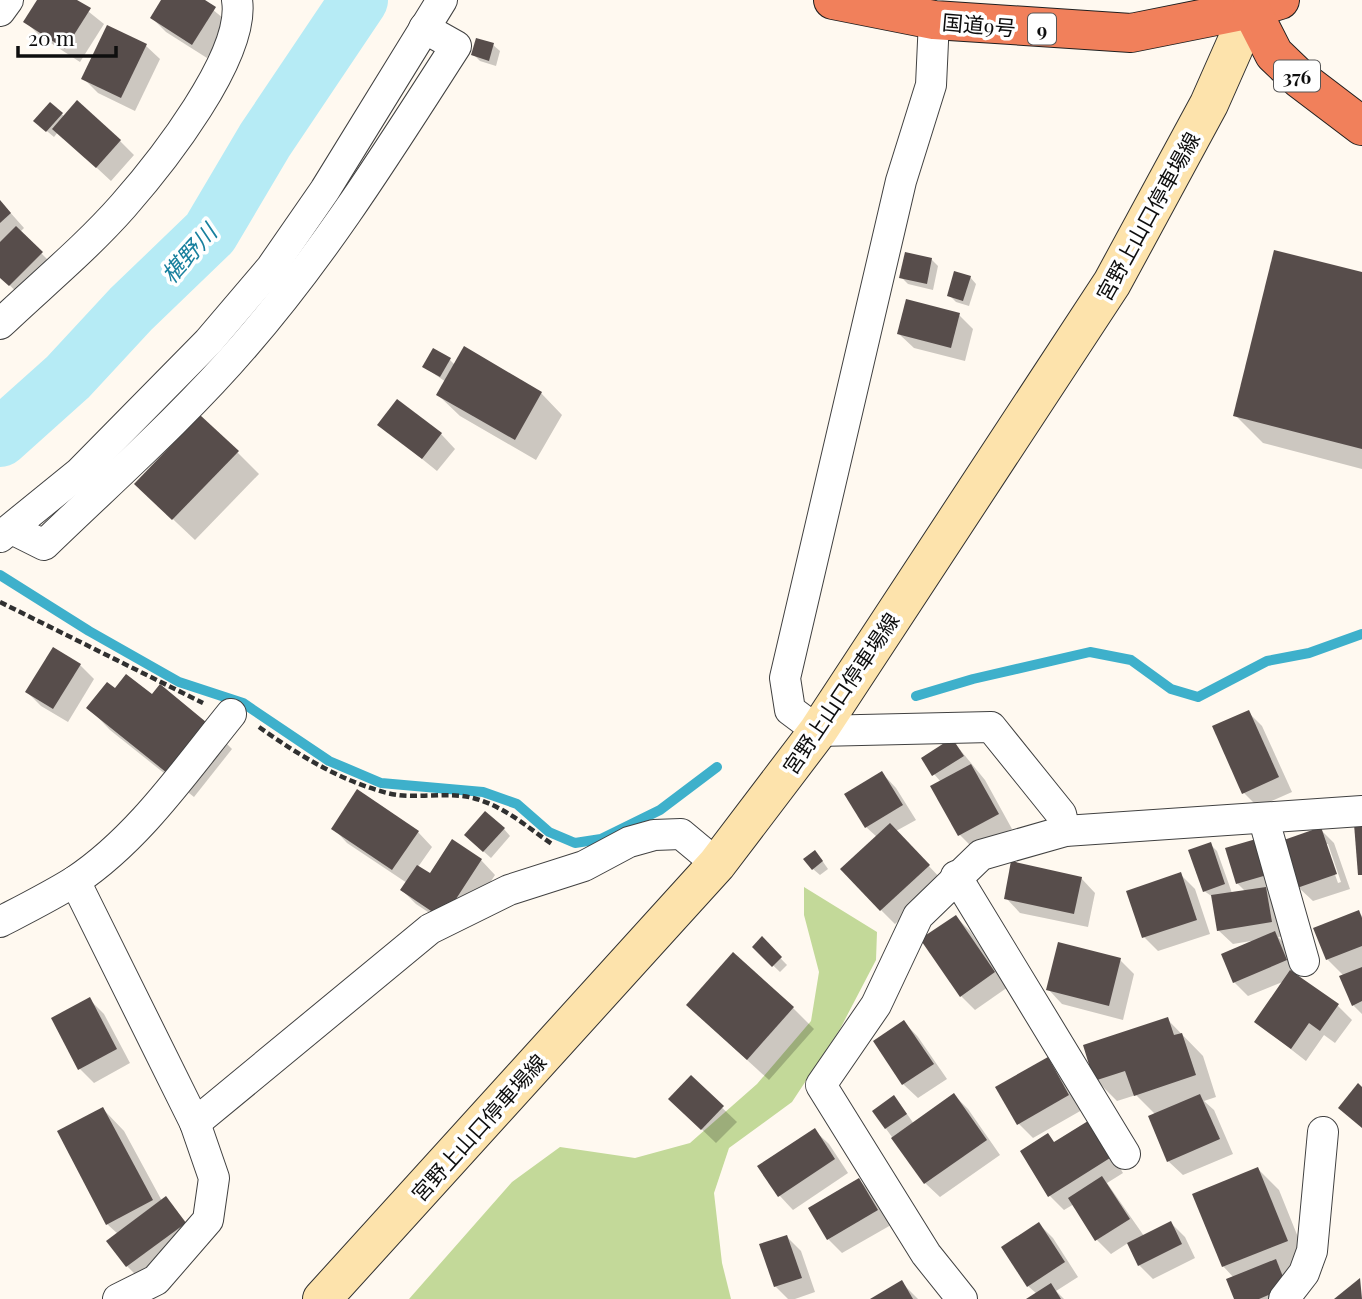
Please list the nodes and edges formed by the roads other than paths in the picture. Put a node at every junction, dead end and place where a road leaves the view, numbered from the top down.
1 (8, 0) edge
2 (237, 0) edge
3 (442, 0) edge
4 (833, 0) edge
5 (1182, 0) edge
6 (1266, 5) edge
7 (0, 11) edge
8 (934, 20) junction
9 (1362, 126) edge
10 (0, 324) edge
11 (6, 533) edge
12 (231, 713) road end
13 (818, 731) junction
14 (1362, 811) edge
15 (1264, 820) junction
16 (1065, 831) junction
17 (717, 863) junction
18 (956, 876) junction
19 (75, 881) junction
20 (0, 922) edge
21 (1304, 961) dead end
22 (195, 1123) junction
23 (1322, 1132) dead end
24 (1125, 1154) dead end
25 (118, 1299) edge
26 (321, 1299) edge
27 (962, 1299) edge
28 (1284, 1299) edge

1 - 7 street
2 - 10 street
3 - 11 street
4 - 8 highway, 国道9号 / 9
5 - 6 highway
6 - 8 highway, 国道9号 / 9
6 - 9 highway, 376
6 - 13 main road, 宮野上山口停車場線
8 - 13 street
12 - 19 street
13 - 16 street
13 - 17 main road, 宮野上山口停車場線
14 - 15 street
15 - 16 street
15 - 21 street
16 - 18 street
17 - 22 street
17 - 26 main road, 宮野上山口停車場線
18 - 24 street
18 - 27 street
19 - 20 street
19 - 22 street
22 - 25 street
23 - 28 street

